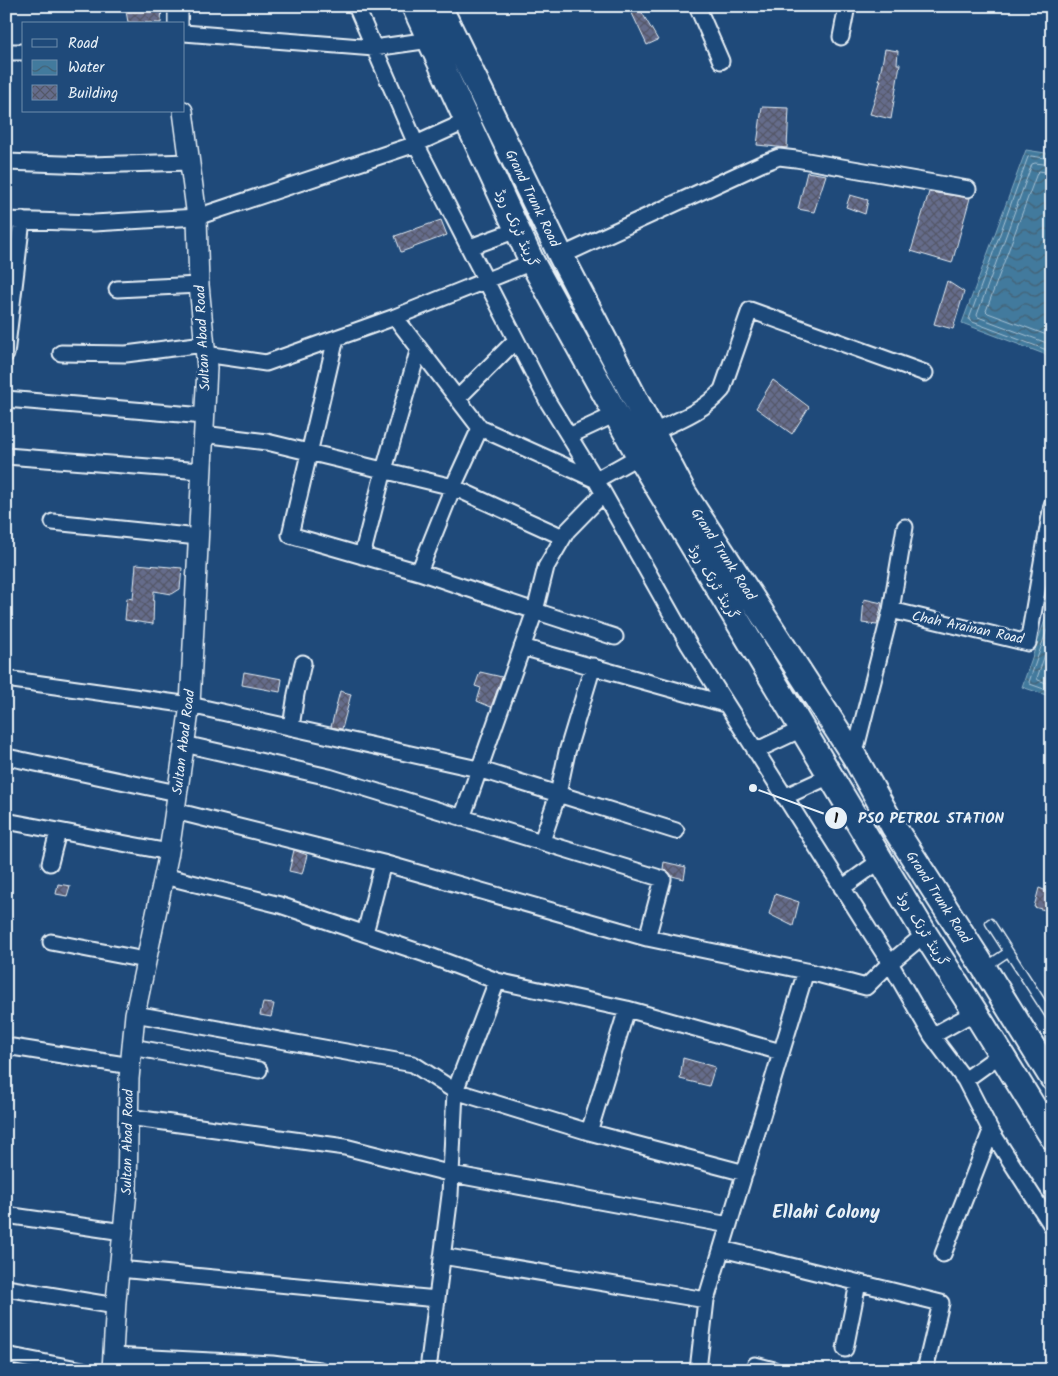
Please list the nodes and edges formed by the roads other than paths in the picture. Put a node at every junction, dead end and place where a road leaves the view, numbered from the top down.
1 (178, 6) edge
2 (356, 6) edge
3 (414, 6) edge
4 (439, 6) edge
5 (698, 6) edge
6 (847, 6) edge
7 (178, 22) edge
8 (185, 33) edge
9 (841, 37) dead end
10 (430, 40) junction
11 (374, 48) junction
12 (6, 52) edge
13 (22, 52) edge
14 (721, 61) dead end
15 (184, 112) edge
16 (467, 121) junction
17 (416, 144) junction
18 (6, 162) edge
19 (190, 162) junction
20 (968, 189) dead end
21 (197, 217) junction
22 (6, 220) edge
23 (22, 220) junction
24 (517, 230) junction
25 (470, 247) junction
26 (561, 256) junction
27 (532, 262) junction
28 (486, 279) junction
29 (199, 285) junction
30 (117, 289) dead end
31 (395, 317) junction
32 (336, 338) junction
33 (516, 340) junction
34 (419, 348) junction
35 (205, 349) junction
36 (61, 353) dead end
37 (6, 354) edge
38 (925, 374) dead end
39 (458, 398) junction
40 (635, 398) junction
41 (6, 399) edge
42 (614, 411) junction
43 (204, 425) junction
44 (480, 428) junction
45 (653, 432) junction
46 (569, 436) junction
47 (310, 452) junction
48 (6, 456) edge
49 (639, 456) junction
50 (384, 470) junction
51 (202, 471) junction
52 (596, 480) junction
53 (452, 487) junction
54 (604, 494) junction
55 (1052, 505) edge
56 (52, 522) dead end
57 (905, 527) dead end
58 (198, 537) junction
59 (563, 537) junction
60 (362, 556) junction
61 (418, 572) junction
62 (891, 610) junction
63 (535, 611) junction
64 (615, 637) dead end
65 (522, 648) junction
66 (303, 663) dead end
67 (593, 666) junction
68 (6, 679) edge
69 (725, 704) junction
70 (190, 705) junction
71 (291, 727) junction
72 (802, 729) junction
73 (184, 744) junction
74 (755, 751) junction
75 (854, 756) junction
76 (6, 759) edge
77 (478, 769) junction
78 (830, 776) junction
79 (558, 794) junction
80 (784, 797) junction
81 (176, 802) junction
82 (462, 818) junction
83 (6, 821) edge
84 (676, 830) dead end
85 (58, 832) junction
86 (542, 841) junction
87 (169, 852) junction
88 (881, 860) junction
89 (50, 863) dead end
90 (383, 863) junction
91 (164, 876) junction
92 (842, 888) junction
93 (990, 923) dead end
94 (365, 933) junction
95 (925, 934) junction
96 (647, 938) junction
97 (51, 942) dead end
98 (1008, 952) junction
99 (145, 960) junction
100 (890, 963) junction
101 (984, 968) junction
102 (806, 971) junction
103 (497, 981) junction
104 (627, 1009) junction
105 (975, 1012) junction
106 (135, 1014) junction
107 (1052, 1018) edge
108 (932, 1036) junction
109 (6, 1046) edge
110 (132, 1047) junction
111 (781, 1052) junction
112 (1001, 1054) junction
113 (131, 1066) junction
114 (259, 1070) dead end
115 (1052, 1078) edge
116 (965, 1080) junction
117 (455, 1091) junction
118 (128, 1117) junction
119 (991, 1131) junction
120 (589, 1132) junction
121 (1052, 1136) edge
122 (745, 1173) junction
123 (452, 1174) junction
124 (6, 1215) edge
125 (729, 1225) junction
126 (1052, 1226) edge
127 (123, 1232) junction
128 (722, 1248) junction
129 (943, 1254) dead end
130 (442, 1256) junction
131 (119, 1269) junction
132 (858, 1283) junction
133 (6, 1288) edge
134 (437, 1299) junction
135 (706, 1300) junction
136 (116, 1306) junction
137 (845, 1349) dead end
138 (6, 1355) edge
139 (113, 1363) edge
140 (755, 1365) dead end
141 (83, 1370) edge
142 (320, 1370) edge
143 (428, 1370) edge
144 (698, 1370) edge
145 (774, 1370) edge
146 (925, 1370) edge

1 - 7 street
2 - 11 street
3 - 10 main road, گرینڈ ٹرنک روڈ
4 - 26 main road, Grand Trunk Road
5 - 14 street
6 - 9 street
8 - 11 street
10 - 11 street
10 - 16 main road, گرینڈ ٹرنک روڈ
11 - 17 street
12 - 13 street
15 - 19 street, Sultan Abad Road
16 - 17 street
16 - 24 main road, گرینڈ ٹرنک روڈ
17 - 21 street
17 - 25 street
18 - 19 street
19 - 21 street, Sultan Abad Road
20 - 26 street
21 - 23 street
21 - 29 street, Sultan Abad Road
22 - 23 street
23 - 37 street
24 - 25 street
24 - 27 main road, گرینڈ ٹرنک روڈ
25 - 28 street
26 - 40 main road, Grand Trunk Road
27 - 28 street
27 - 42 main road, گرینڈ ٹرنک روڈ
28 - 31 street
28 - 33 street
29 - 30 street
29 - 35 street, Sultan Abad Road
31 - 32 street
31 - 34 street
32 - 35 street
32 - 47 street
33 - 39 street
33 - 46 street
34 - 39 street
34 - 50 street
35 - 36 street
35 - 43 street, Sultan Abad Road
38 - 45 street
39 - 44 street
40 - 42 main road
40 - 45 main road, Grand Trunk Road
41 - 43 street
42 - 46 street
42 - 49 main road, گرینڈ ٹرنک روڈ
43 - 47 street
43 - 51 street, Sultan Abad Road
44 - 52 street
44 - 53 street
45 - 75 main road, Grand Trunk Road
46 - 52 street
47 - 50 street
47 - 60 street
48 - 51 street
49 - 52 street
49 - 72 main road, گرینڈ ٹرنک روڈ
50 - 53 street
50 - 60 street
51 - 58 street, Sultan Abad Road
52 - 54 street
53 - 59 street
53 - 61 street
54 - 59 street
54 - 69 street
55 - 62 street, Chah Arainan Road
56 - 58 street
57 - 62 street
58 - 70 street, Sultan Abad Road
59 - 63 street
60 - 61 street
61 - 63 street
62 - 75 street
63 - 64 street
63 - 65 street
65 - 67 street
65 - 77 street
66 - 71 street
67 - 69 street
67 - 79 street
68 - 70 street
69 - 74 street
70 - 71 street
70 - 73 street, Sultan Abad Road
71 - 77 street
72 - 74 street
72 - 78 main road, گرینڈ ٹرنک روڈ
73 - 81 street, Sultan Abad Road
73 - 82 street
74 - 80 street
75 - 101 main road, Grand Trunk Road
76 - 81 street
77 - 79 street
77 - 82 street
78 - 80 street
78 - 88 main road, گرینڈ ٹرنک روڈ
79 - 84 street
79 - 86 street
80 - 92 street
81 - 87 street, Sultan Abad Road
81 - 90 street
82 - 86 street
83 - 85 street
85 - 87 street
85 - 89 street
86 - 96 street
87 - 91 street, Sultan Abad Road
88 - 92 street
88 - 95 main road, گرینڈ ٹرنک روڈ
90 - 94 street
90 - 96 street
91 - 94 street
91 - 99 street, Sultan Abad Road
92 - 100 street
93 - 98 lane
94 - 103 street
95 - 100 street
95 - 105 main road, گرینڈ ٹرنک روڈ
96 - 102 street
97 - 99 street
98 - 101 lane
98 - 107 lane
99 - 106 street, Sultan Abad Road
100 - 102 street
100 - 108 street
101 - 115 main road, Grand Trunk Road
102 - 111 street
103 - 104 street
103 - 117 street
104 - 111 street
104 - 120 street
105 - 108 street
105 - 112 main road, گرینڈ ٹرنک روڈ
106 - 110 street, Sultan Abad Road
106 - 117 street
108 - 116 street
109 - 113 street
110 - 113 street, Sultan Abad Road
110 - 114 street
111 - 122 street
112 - 116 street
112 - 121 main road, گرینڈ ٹرنک روڈ
113 - 118 street, Sultan Abad Road
116 - 119 street
117 - 120 street
117 - 123 street
118 - 123 street
118 - 127 street, Sultan Abad Road
119 - 126 street
119 - 129 street
120 - 122 street
122 - 125 street
123 - 125 street
123 - 130 street
124 - 127 street
125 - 128 street
127 - 131 street, Sultan Abad Road
128 - 132 street
128 - 135 street
130 - 134 street
130 - 135 street
131 - 134 street
131 - 136 street, Sultan Abad Road
132 - 137 street
132 - 146 street
133 - 136 street
134 - 143 street
135 - 144 street
136 - 139 street, Sultan Abad Road
138 - 141 street
139 - 142 street
140 - 145 street

